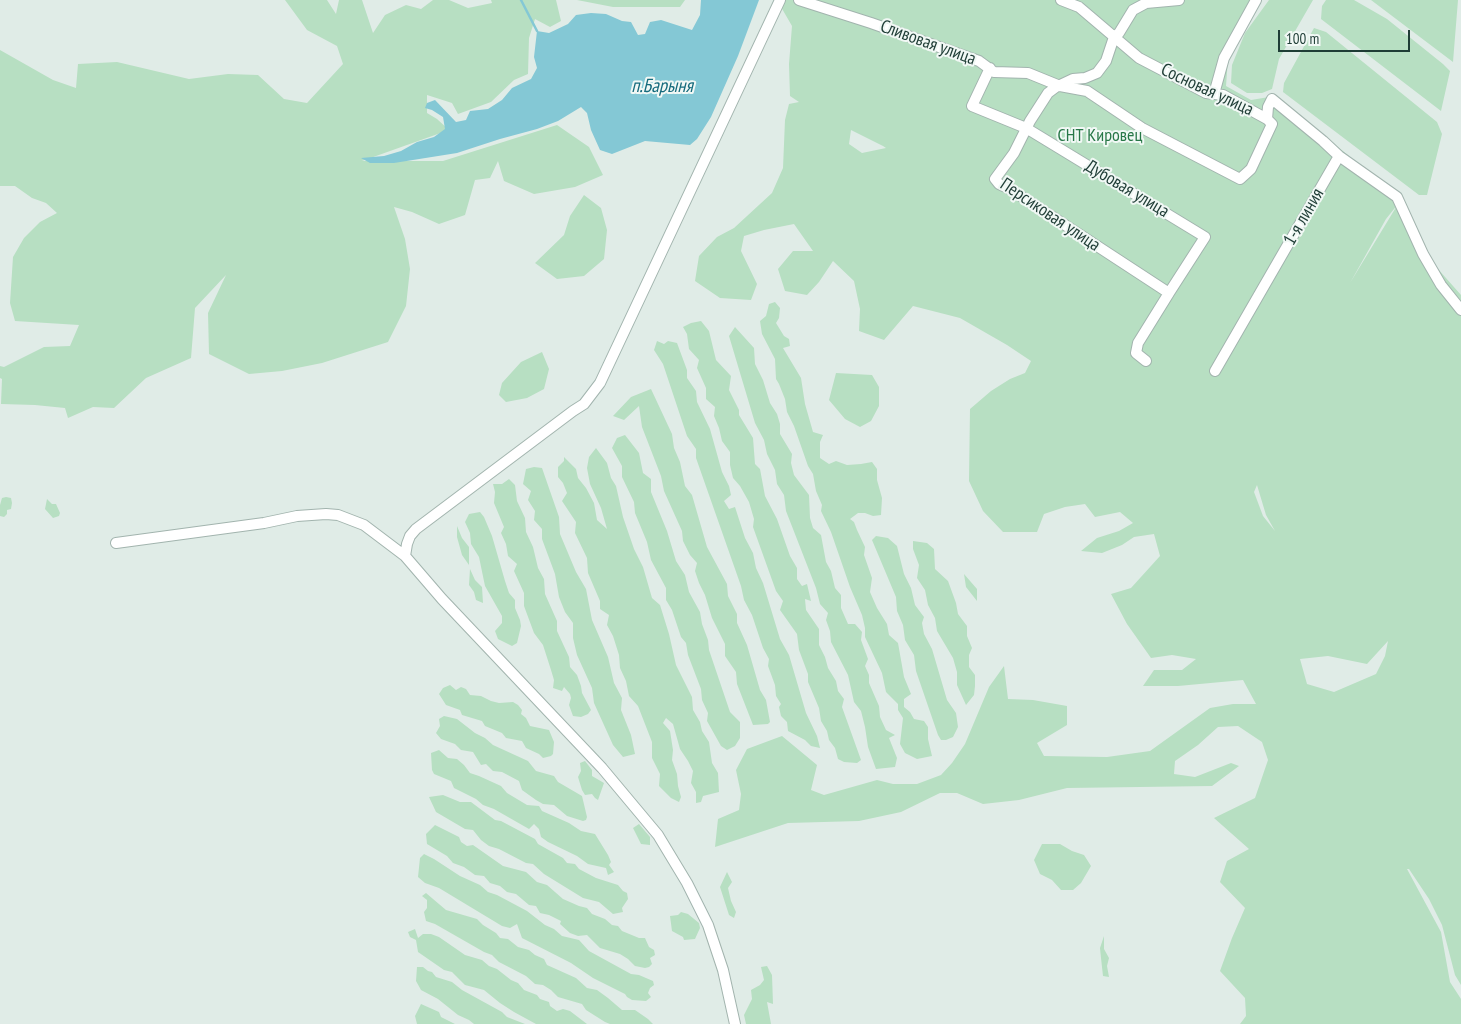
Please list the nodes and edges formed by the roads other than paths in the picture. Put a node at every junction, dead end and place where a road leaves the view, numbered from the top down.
1 (780, 0) edge
2 (799, 0) edge
3 (1061, 0) edge
4 (1179, 0) edge
5 (1256, 0) edge
6 (1114, 37) junction
7 (990, 68) junction
8 (1060, 86) junction
9 (1214, 94) junction
10 (1267, 119) junction
11 (1026, 128) junction
12 (1339, 156) junction
13 (1240, 179) joint
14 (1169, 293) junction
15 (1461, 310) edge
16 (1146, 361) dead end
17 (1214, 371) dead end
18 (116, 543) dead end
19 (405, 556) junction
20 (734, 1024) edge

1 - 19 street
2 - 7 street, Сливовая улица
3 - 6 street, Сосновая улица
4 - 6 street, Персиковая улица
5 - 9 street
6 - 8 street, Персиковая улица
6 - 9 street, Сосновая улица
7 - 8 street, Сливовая улица
7 - 11 street, Дубовая улица
8 - 11 street, Персиковая улица
8 - 13 street, Сливовая улица
9 - 10 street, Сосновая улица
10 - 12 street
10 - 13 street, Сосновая улица
11 - 14 street, Персиковая улица
11 - 14 street, Дубовая улица
12 - 15 street
12 - 17 street, 1-я линия
14 - 16 street
18 - 19 street
19 - 20 street

